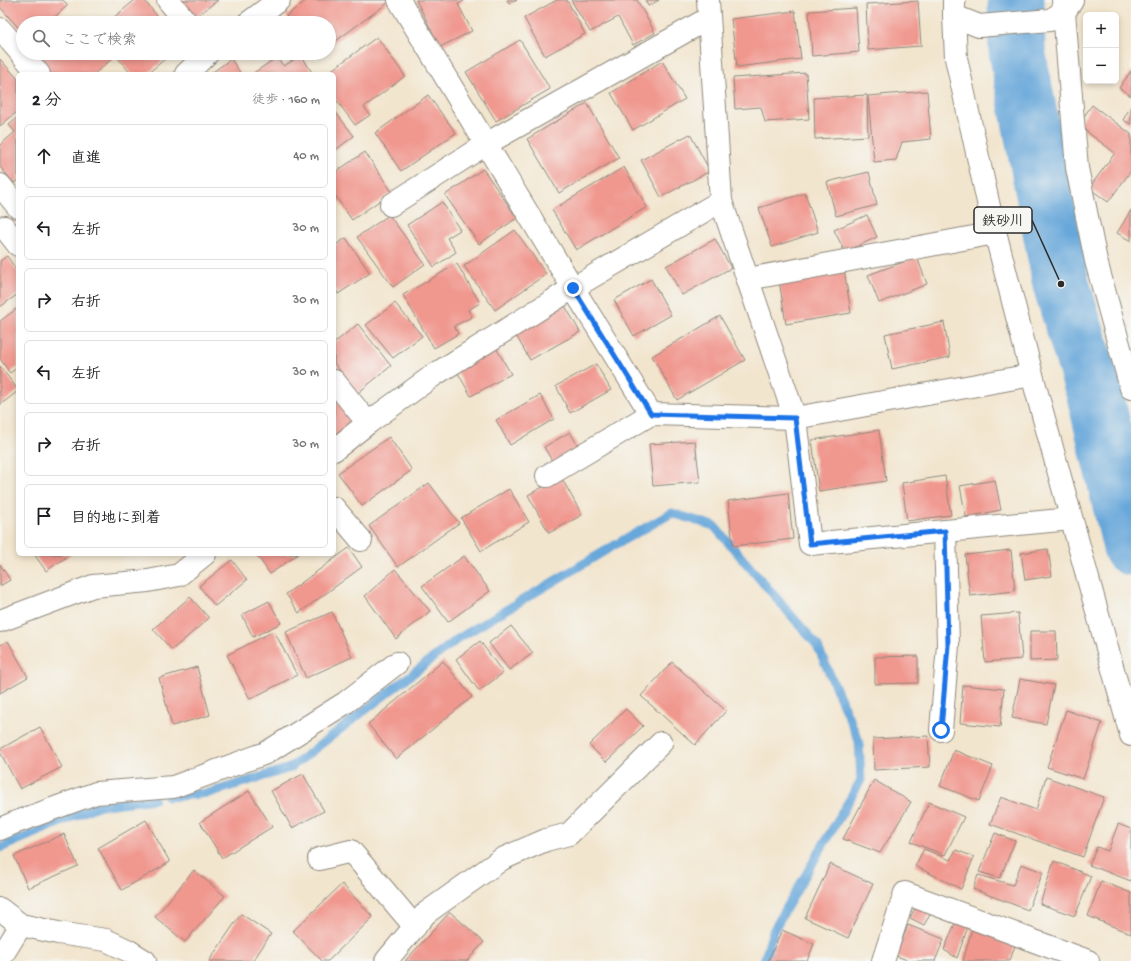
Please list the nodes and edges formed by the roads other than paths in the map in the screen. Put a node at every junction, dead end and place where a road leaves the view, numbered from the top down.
1 (168, 0) edge
2 (279, 0) edge
3 (400, 0) edge
4 (954, 8) edge
5 (1063, 8) edge
6 (708, 9) edge
7 (181, 16) edge
8 (257, 16) edge
9 (0, 29) edge
10 (16, 47) edge
11 (27, 60) edge
12 (201, 60) edge
13 (37, 72) edge
14 (188, 72) edge
15 (486, 144) junction
16 (0, 185) edge
17 (721, 201) junction
18 (16, 205) edge
19 (391, 205) dead end
20 (8, 225) edge
21 (995, 233) junction
22 (16, 241) edge
23 (748, 279) junction
24 (573, 288) junction
25 (1032, 375) junction
26 (336, 383) edge
27 (1131, 388) edge
28 (651, 414) junction
29 (795, 418) junction
30 (368, 423) junction
31 (336, 448) edge
32 (547, 476) dead end
33 (336, 510) edge
34 (1071, 519) junction
35 (945, 531) junction
36 (361, 540) dead end
37 (203, 556) edge
38 (0, 621) edge
39 (397, 663) dead end
40 (941, 730) dead end
41 (1131, 735) edge
42 (661, 743) dead end
43 (0, 829) edge
44 (319, 859) dead end
45 (0, 909) edge
46 (21, 925) junction
47 (415, 927) junction
48 (0, 959) edge
49 (145, 961) edge
50 (386, 961) edge
51 (883, 961) edge
52 (1088, 961) edge

1 - 7 street
2 - 8 street
3 - 15 street
4 - 5 street
4 - 21 street
5 - 27 street
6 - 15 street
6 - 17 street
9 - 10 street
11 - 13 street
12 - 14 street
15 - 19 street
15 - 24 street
16 - 18 street
17 - 23 street
17 - 24 street
20 - 22 street
21 - 23 street
21 - 25 street
23 - 29 street
24 - 28 street
24 - 30 street
25 - 29 street
25 - 34 street
26 - 30 street
28 - 29 street
28 - 32 street
29 - 35 street
30 - 31 street
33 - 36 street
34 - 35 street
34 - 41 street
35 - 40 street
37 - 38 street
39 - 43 street
42 - 47 street
44 - 47 street
45 - 46 street
46 - 48 street
46 - 49 street
47 - 50 street
51 - 52 street

